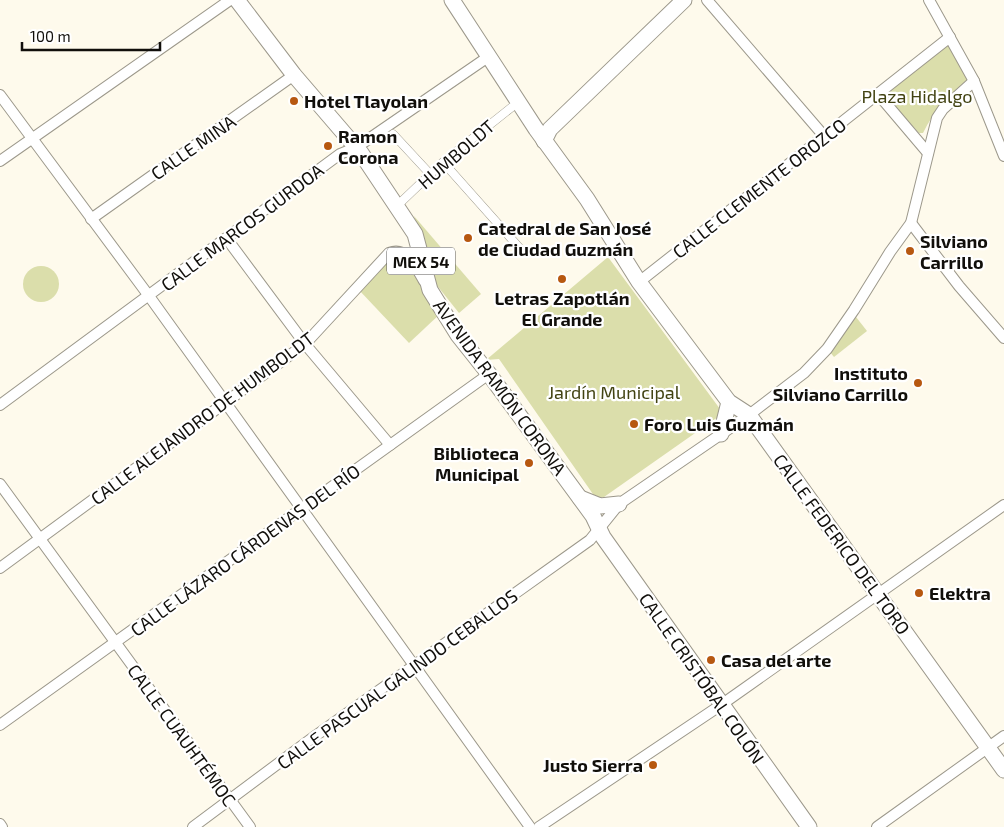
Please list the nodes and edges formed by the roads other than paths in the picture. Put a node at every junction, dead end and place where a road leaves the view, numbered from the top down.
1 (230, 0) edge
2 (238, 0) edge
3 (452, 0) edge
4 (670, 0) edge
5 (684, 0) edge
6 (707, 0) edge
7 (929, 0) edge
8 (950, 37) junction
9 (488, 57) junction
10 (294, 75) junction
11 (974, 81) junction
12 (878, 94) junction
13 (0, 96) edge
14 (512, 107) dead end
15 (393, 134) dead end
16 (540, 135) junction
17 (824, 136) junction
18 (32, 138) junction
19 (357, 148) junction
20 (928, 153) junction
21 (1004, 156) edge
22 (0, 161) edge
23 (444, 162) junction
24 (431, 175) junction
25 (402, 202) dead end
26 (92, 219) junction
27 (911, 223) junction
28 (227, 239) junction
29 (524, 253) dead end
30 (639, 282) junction
31 (430, 290) junction
32 (149, 296) junction
33 (1004, 338) edge
34 (305, 344) junction
35 (489, 374) junction
36 (729, 402) junction
37 (226, 403) junction
38 (0, 405) edge
39 (749, 415) junction
40 (721, 434) junction
41 (390, 445) junction
42 (0, 484) edge
43 (580, 498) junction
44 (619, 504) junction
45 (1004, 505) edge
46 (302, 509) junction
47 (598, 528) junction
48 (40, 538) junction
49 (0, 568) edge
50 (877, 595) junction
51 (114, 643) junction
52 (414, 666) junction
53 (721, 705) junction
54 (0, 725) edge
55 (1004, 736) edge
56 (988, 747) junction
57 (1004, 770) edge
58 (230, 800) junction
59 (193, 827) edge
60 (250, 827) edge
61 (530, 827) edge
62 (539, 827) edge
63 (809, 827) edge
64 (877, 827) edge

1 - 18 street
2 - 10 main road, AVENIDA RAMÓN CORONA / MEX 54
3 - 9 main road, CALLE FEDERICO DEL TORO
4 - 16 main road
5 - 16 main road
6 - 17 street
7 - 8 street
8 - 11 street
8 - 12 street, CALLE CLEMENTE OROZCO
9 - 16 main road, CALLE FEDERICO DEL TORO
9 - 19 street, CALLE MARCOS GURDOA
10 - 19 main road, AVENIDA RAMÓN CORONA / MEX 54
10 - 26 street, CALLE MINA
11 - 20 street
11 - 21 street
12 - 17 street, CALLE CLEMENTE OROZCO
12 - 20 street
13 - 18 street
14 - 23 street, HUMBOLDT
15 - 24 street
16 - 30 main road, CALLE FEDERICO DEL TORO
17 - 30 street, CALLE CLEMENTE OROZCO
18 - 22 street
18 - 26 street
19 - 28 street, CALLE MARCOS GURDOA
19 - 31 main road, AVENIDA RAMÓN CORONA / MEX 54
20 - 27 street
23 - 24 street, HUMBOLDT
23 - 29 street
24 - 25 street, HUMBOLDT
26 - 32 street
27 - 33 street
27 - 39 street, CALLE PASCUAL GALINDO CEBALLOS
28 - 32 street, CALLE MARCOS GURDOA
28 - 34 street
30 - 36 main road, CALLE FEDERICO DEL TORO
31 - 34 street, CALLE ALEJANDRO DE HUMBOLDT
31 - 35 main road, AVENIDA RAMÓN CORONA / MEX 54
32 - 37 street
32 - 38 street, CALLE MARCOS GURDOA
34 - 37 street, CALLE ALEJANDRO DE HUMBOLDT
34 - 41 street
35 - 41 street, CALLE LÁZARO CÁRDENAS DEL RÍO
35 - 43 main road, AVENIDA RAMÓN CORONA / MEX 54
36 - 39 main road, CALLE FEDERICO DEL TORO
36 - 40 main road
37 - 46 street
37 - 48 street, CALLE ALEJANDRO DE HUMBOLDT
39 - 40 street, CALLE PASCUAL GALINDO CEBALLOS
39 - 50 main road, CALLE FEDERICO DEL TORO
40 - 44 street, CALLE PASCUAL GALINDO CEBALLOS
41 - 46 street, CALLE LÁZARO CÁRDENAS DEL RÍO
42 - 48 street, CALLE CUAUHTÉMOC
43 - 44 main road
43 - 47 main road, AVENIDA RAMÓN CORONA / MEX 54
44 - 47 street, CALLE PASCUAL GALINDO CEBALLOS
45 - 50 street
46 - 51 street, CALLE LÁZARO CÁRDENAS DEL RÍO
46 - 52 street
47 - 52 street, CALLE PASCUAL GALINDO CEBALLOS
47 - 53 main road, CALLE CRISTÓBAL COLÓN / MEX 54
48 - 49 street, CALLE ALEJANDRO DE HUMBOLDT
48 - 51 street, CALLE CUAUHTÉMOC
50 - 53 street
50 - 56 main road, CALLE FEDERICO DEL TORO
51 - 54 street, CALLE LÁZARO CÁRDENAS DEL RÍO
51 - 58 street, CALLE CUAUHTÉMOC
52 - 58 street, CALLE PASCUAL GALINDO CEBALLOS
52 - 61 street
53 - 62 street
53 - 63 main road, CALLE CRISTÓBAL COLÓN / MEX 54
55 - 56 street
56 - 57 main road, CALLE FEDERICO DEL TORO
56 - 64 street
58 - 59 street, CALLE PASCUAL GALINDO CEBALLOS
58 - 60 street, CALLE CUAUHTÉMOC

